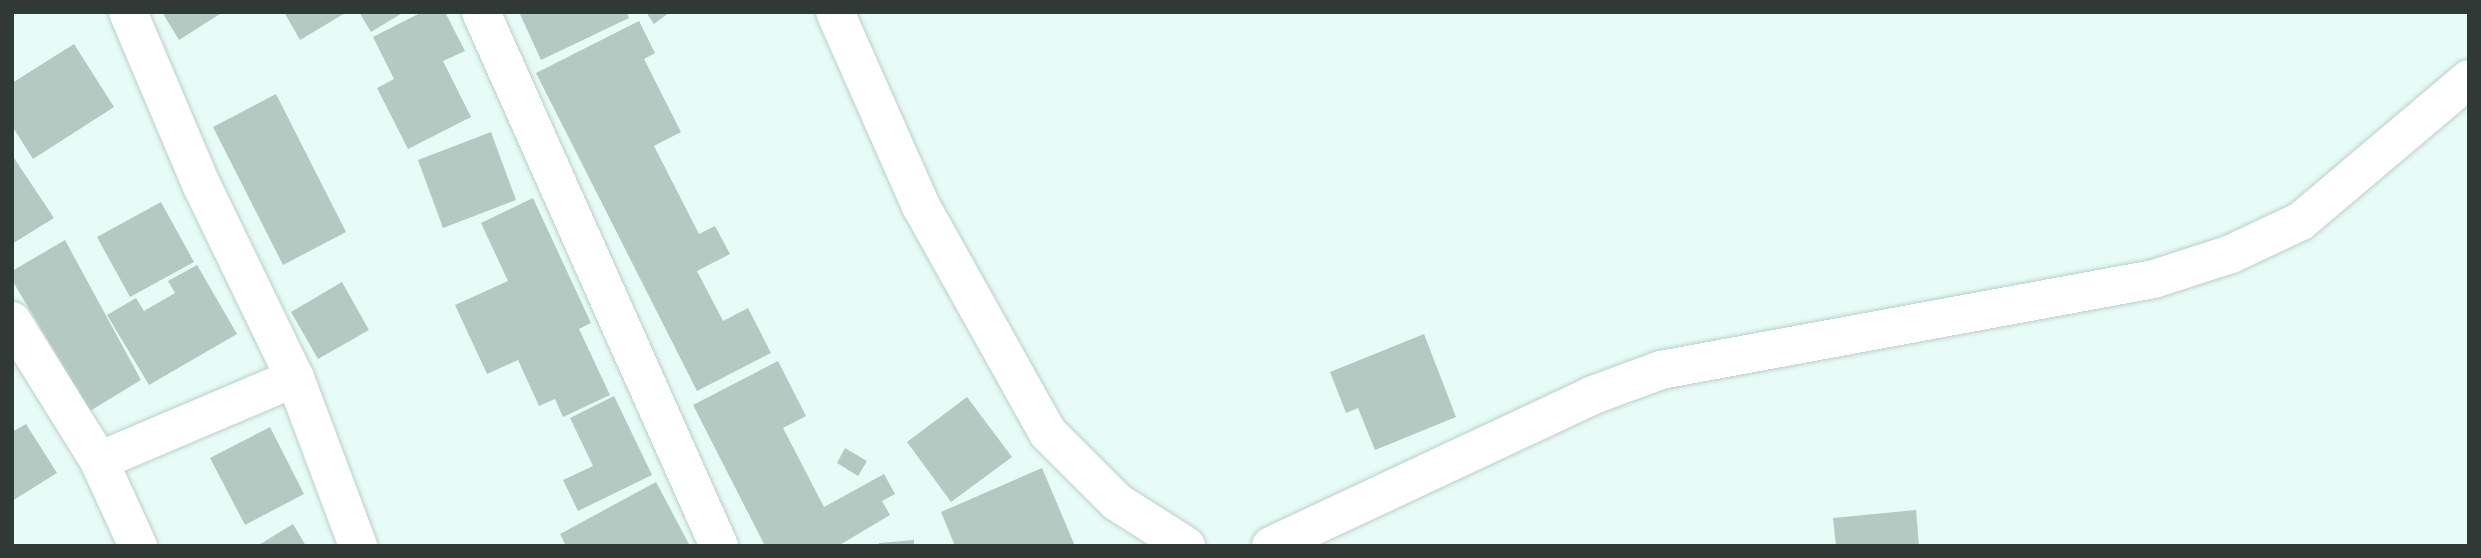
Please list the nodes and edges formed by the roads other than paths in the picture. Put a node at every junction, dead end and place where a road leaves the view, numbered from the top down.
1 (128, 12) edge
2 (481, 12) edge
3 (835, 12) edge
4 (2469, 79) edge
5 (12, 321) edge
6 (295, 378) junction
7 (99, 461) junction
8 (138, 546) edge
9 (358, 546) edge
10 (719, 546) edge
11 (1186, 546) edge
12 (1271, 546) edge

1 - 6 street
2 - 10 street
3 - 11 street
4 - 12 street
5 - 7 street
6 - 7 street
6 - 9 street
7 - 8 street

